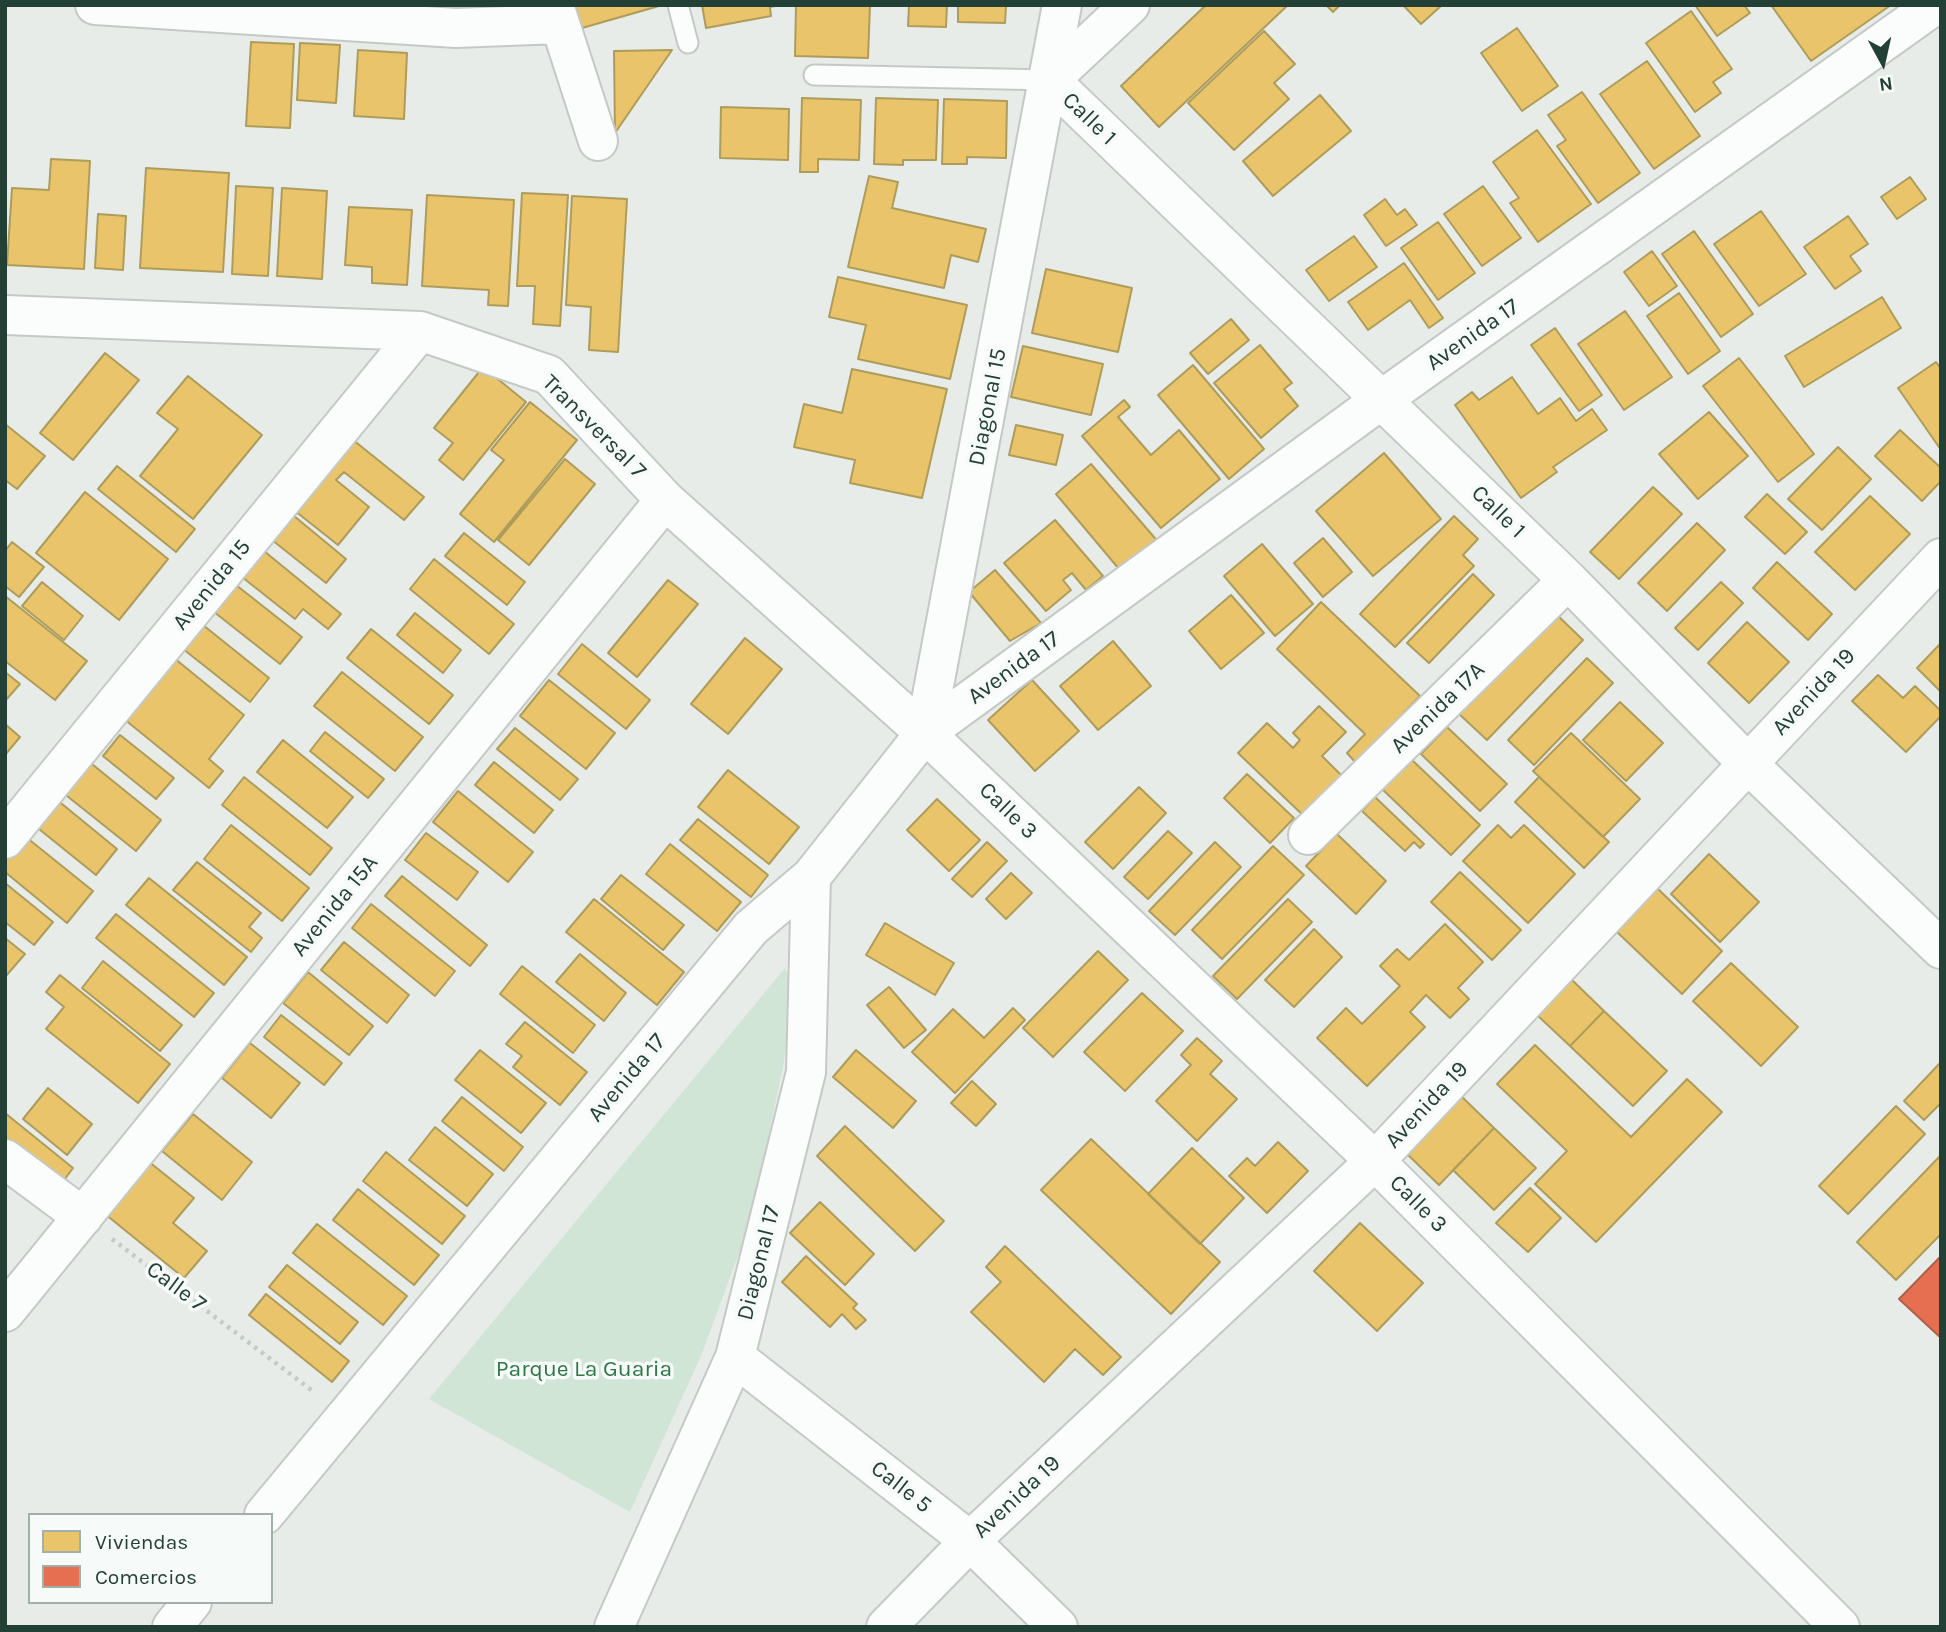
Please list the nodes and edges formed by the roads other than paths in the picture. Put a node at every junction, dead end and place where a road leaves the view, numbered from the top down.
1 (95, 5) edge
2 (678, 5) edge
3 (1062, 5) edge
4 (1129, 5) edge
5 (1935, 5) edge
6 (557, 15) edge
7 (688, 43) dead end
8 (814, 75) dead end
9 (1050, 80) junction
10 (598, 141) dead end
11 (8, 318) edge
12 (420, 331) junction
13 (1381, 400) junction
14 (665, 500) junction
15 (1941, 558) edge
16 (1568, 580) junction
17 (925, 733) junction
18 (1748, 763) junction
19 (1308, 835) dead end
20 (5, 839) edge
21 (811, 877) junction
22 (1941, 949) edge
23 (5, 1159) edge
24 (1375, 1161) junction
25 (83, 1217) junction
26 (5, 1312) edge
27 (735, 1357) junction
28 (266, 1513) edge
29 (970, 1541) junction
30 (190, 1604) edge
31 (172, 1627) edge
32 (614, 1627) edge
33 (886, 1627) edge
34 (1058, 1627) edge
35 (1840, 1627) edge

1 - 6 street
2 - 7 lane
3 - 9 street, Diagonal 15
4 - 9 street
5 - 13 street, Avenida 17
6 - 10 street
8 - 9 lane
9 - 13 street, Calle 1
9 - 17 street, Diagonal 15
11 - 12 street, Transversal 7
12 - 14 street, Transversal 7
12 - 20 street, Avenida 15
13 - 16 street, Calle 1
13 - 17 street, Avenida 17
14 - 17 street, Transversal 7
14 - 25 street, Avenida 15A
15 - 18 street, Avenida 19
16 - 18 street, Calle 1
16 - 19 street, Avenida 17A
17 - 21 street, Avenida 17
17 - 24 street, Calle 3
18 - 22 street, Calle 1
18 - 24 street, Avenida 19
21 - 27 street, Diagonal 17
21 - 28 street, Avenida 17
23 - 25 street
24 - 29 street, Avenida 19
24 - 35 street, Calle 3
25 - 26 street, Avenida 15A
27 - 29 street, Calle 5
27 - 32 street, Diagonal 17
29 - 33 street, Avenida 19
29 - 34 street, Calle 5
30 - 31 street

